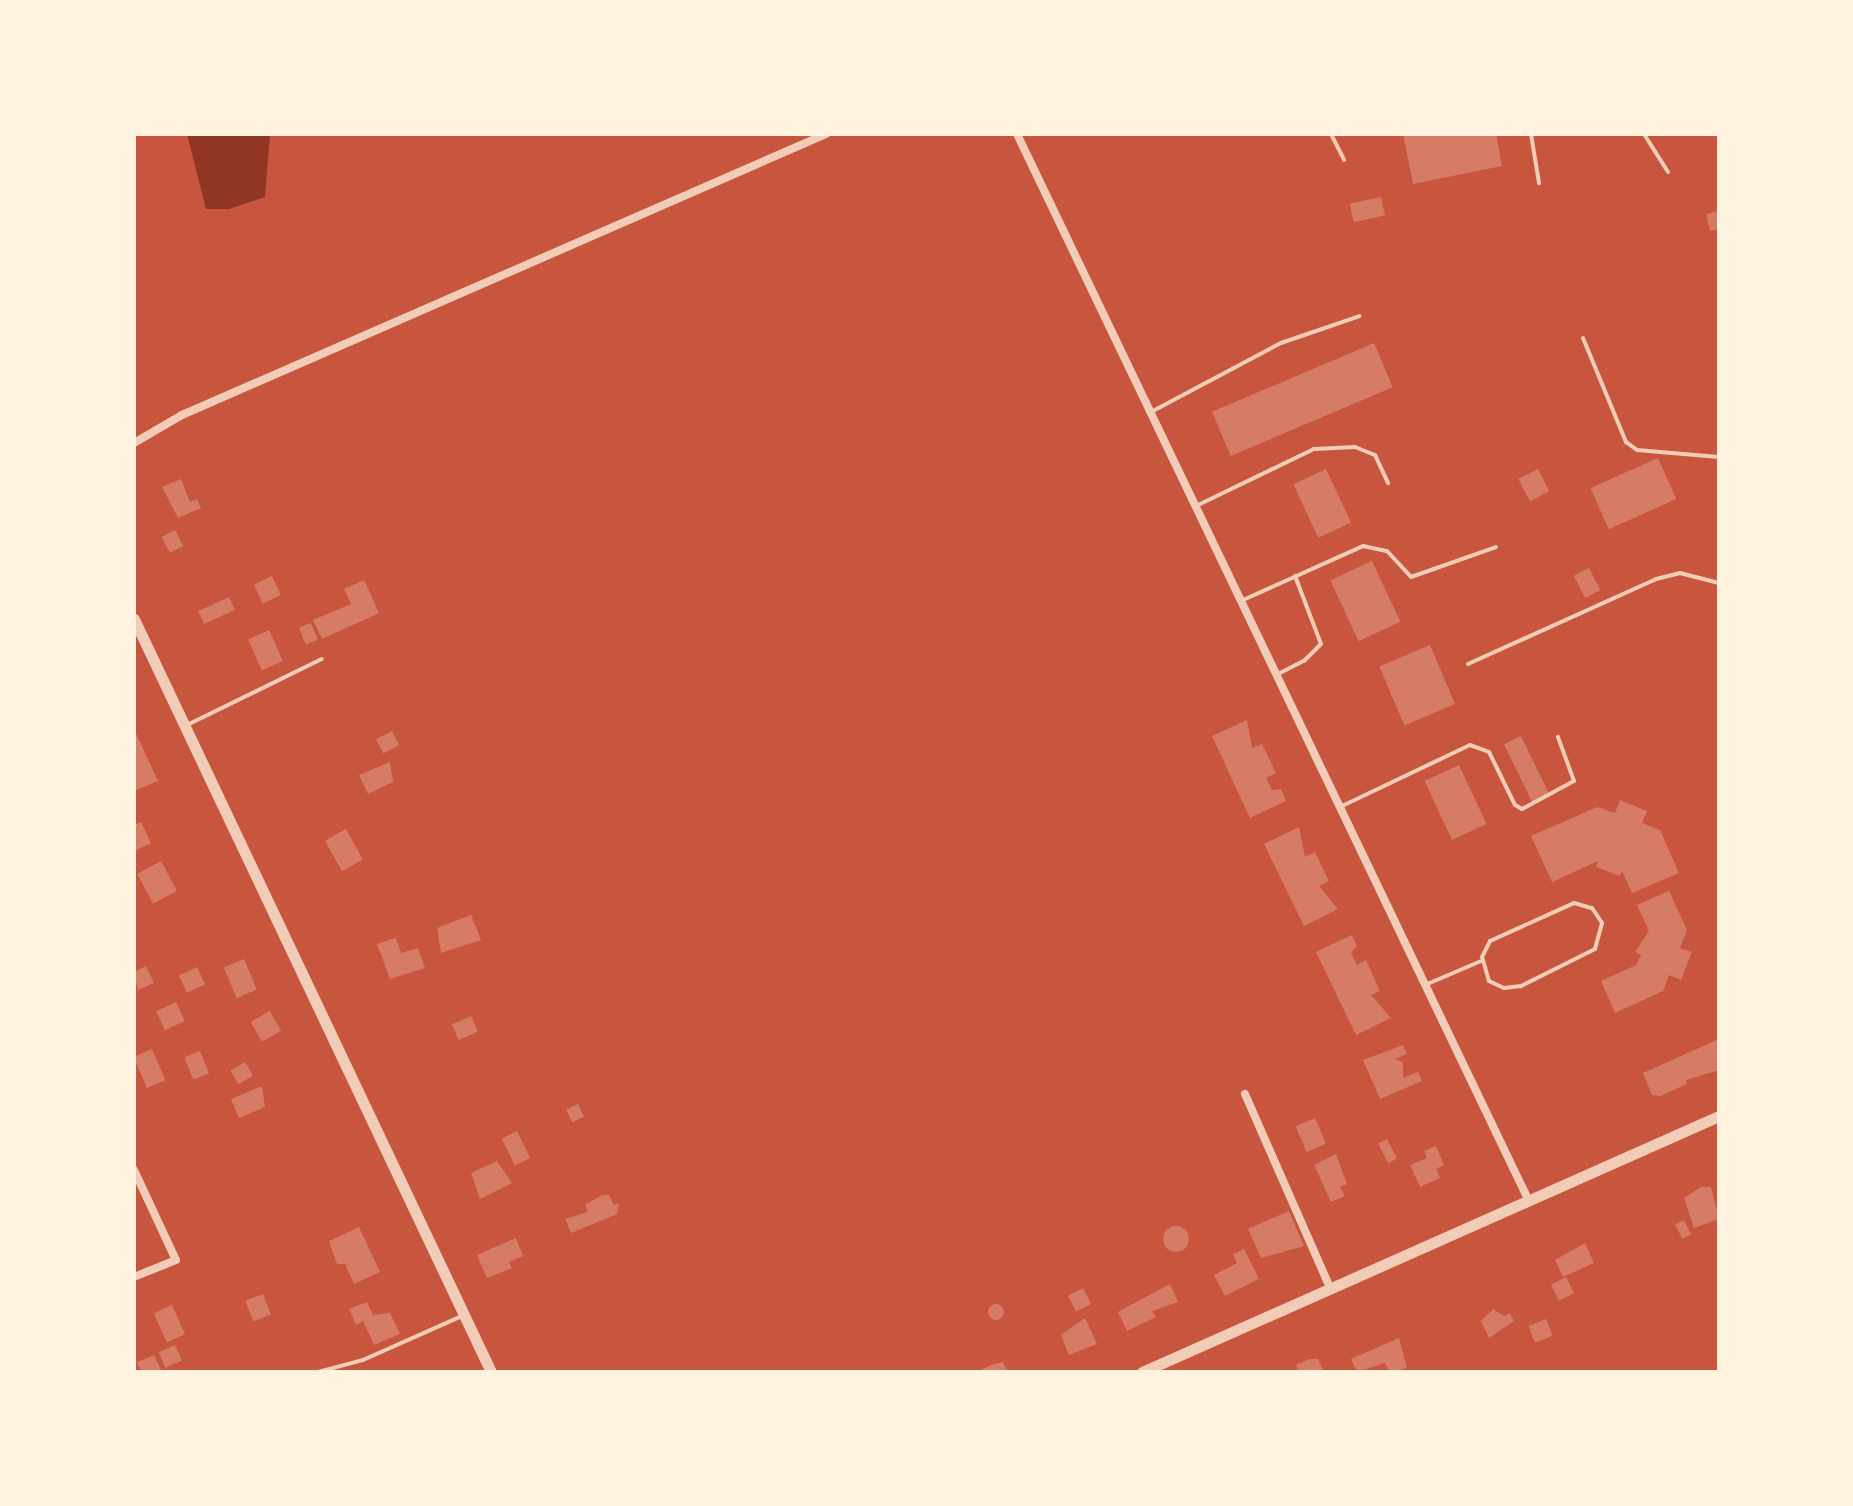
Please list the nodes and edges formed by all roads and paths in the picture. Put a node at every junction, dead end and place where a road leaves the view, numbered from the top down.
1 (826, 134) edge
2 (1017, 134) edge
3 (1331, 134) edge
4 (1531, 134) edge
5 (1644, 134) edge
6 (1344, 160) dead end
7 (1668, 172) dead end
8 (1539, 183) dead end
9 (1360, 316) dead end
10 (1583, 338) dead end
11 (1151, 412) junction
12 (134, 443) edge
13 (1719, 457) edge
14 (1388, 483) dead end
15 (1196, 506) junction
16 (1496, 547) dead end
17 (1295, 576) junction
18 (1719, 583) edge
19 (1241, 600) junction
20 (134, 619) edge
21 (322, 659) dead end
22 (1468, 664) dead end
23 (1277, 674) junction
24 (185, 726) junction
25 (1558, 737) dead end
26 (1340, 807) junction
27 (1481, 961) junction
28 (1425, 985) junction
29 (1245, 1094) dead end
30 (1719, 1116) edge
31 (134, 1170) edge
32 (1529, 1201) junction
33 (134, 1277) edge
34 (1330, 1288) junction
35 (464, 1315) junction
36 (318, 1372) edge
37 (491, 1372) edge
38 (1142, 1372) edge

1 - 12 street
2 - 11 street
3 - 6 lane
4 - 8 lane
5 - 7 lane
9 - 11 lane
10 - 13 lane
11 - 15 street
14 - 15 lane
15 - 19 street
16 - 17 lane
17 - 19 lane
17 - 23 lane
18 - 22 lane
19 - 23 street
20 - 24 street
21 - 24 lane
23 - 26 street
24 - 35 street
25 - 26 lane
26 - 28 street
27 - 27 lane
27 - 28 lane
28 - 32 street
29 - 34 street
30 - 32 street
31 - 33 street
32 - 34 street
34 - 38 street
35 - 36 lane
35 - 37 street

